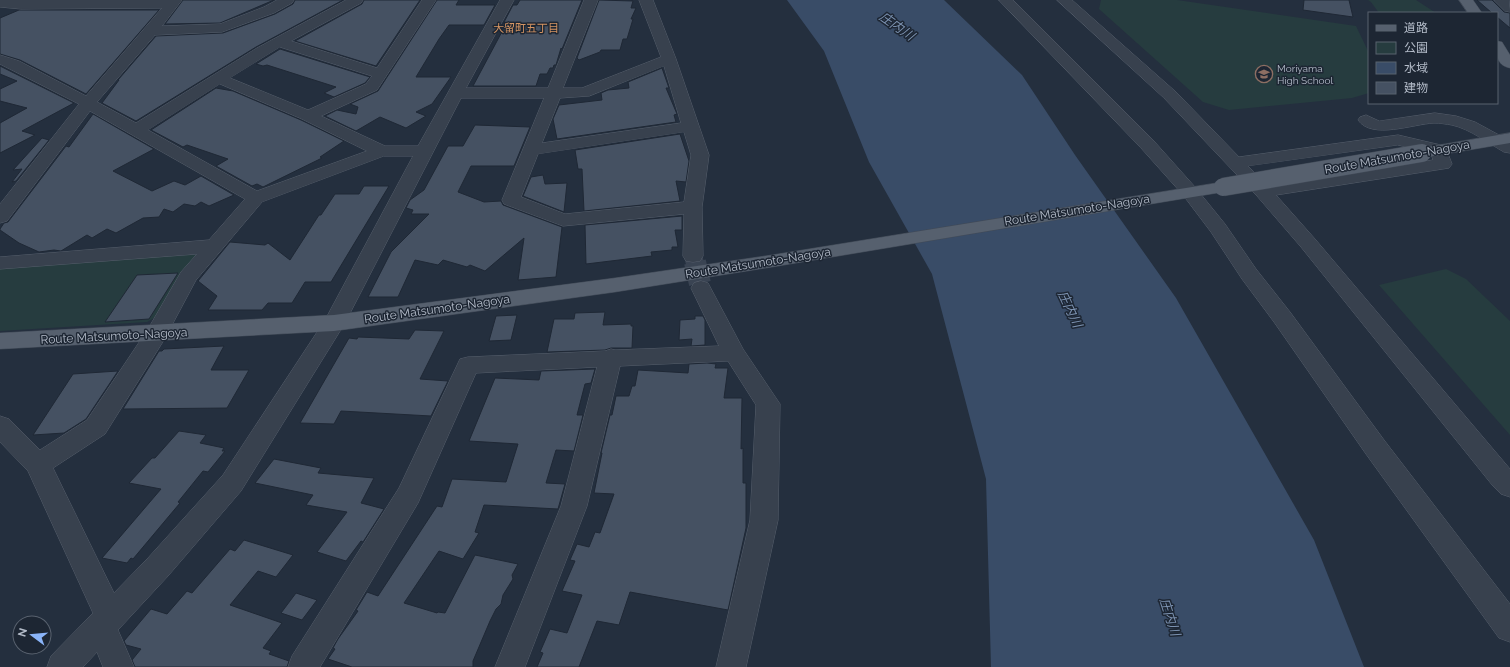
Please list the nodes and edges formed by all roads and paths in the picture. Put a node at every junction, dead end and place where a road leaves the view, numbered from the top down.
1 (288, 0) edge
2 (356, 0) edge
3 (429, 0) edge
4 (507, 0) edge
5 (591, 0) edge
6 (646, 0) edge
7 (1006, 0) edge
8 (1064, 0) edge
9 (1466, 0) edge
10 (1501, 0) edge
11 (48, 2) edge
12 (174, 2) edge
13 (0, 3) edge
14 (1510, 8) edge
15 (1474, 12) edge
16 (151, 31) junction
17 (280, 42) junction
18 (1498, 47) edge
19 (0, 59) edge
20 (669, 59) junction
21 (1510, 64) edge
22 (380, 74) junction
23 (218, 78) junction
24 (457, 93) junction
25 (554, 93) junction
26 (88, 103) junction
27 (308, 116) junction
28 (1366, 120) dead end
29 (691, 126) junction
30 (136, 130) junction
31 (1505, 142) edge
32 (531, 150) junction
33 (1439, 150) junction
34 (382, 151) junction
35 (424, 151) junction
36 (1236, 163) junction
37 (25, 187) junction
38 (0, 189) edge
39 (1263, 192) junction
40 (1178, 193) junction
41 (256, 198) junction
42 (693, 207) junction
43 (0, 217) edge
44 (214, 246) junction
45 (693, 256) tunnel mouth
46 (0, 263) edge
47 (701, 288) tunnel mouth
48 (334, 323) junction
49 (156, 334) junction
50 (0, 341) edge
51 (734, 353) junction
52 (611, 357) junction
53 (0, 426) edge
54 (38, 464) junction
55 (1510, 486) edge
56 (105, 622) junction
57 (1510, 628) edge
58 (305, 666) edge
59 (62, 667) edge
60 (119, 667) edge
61 (510, 667) edge
62 (731, 667) edge

1 - 16 street
2 - 17 street
3 - 22 street
4 - 24 street
5 - 25 street
6 - 20 street
7 - 40 street
8 - 36 street
9 - 15 main road
10 - 14 street
11 - 12 street
11 - 13 street
12 - 16 street
16 - 26 street
17 - 22 street
17 - 23 street
18 - 21 main road
19 - 26 street
20 - 25 street
20 - 29 street
22 - 27 street
23 - 27 street
23 - 30 street
24 - 25 street
24 - 35 street
25 - 32 street
26 - 30 street
26 - 37 street
27 - 34 street
28 - 31 street
29 - 32 street
29 - 42 street
30 - 41 street
31 - 33 main road, Route Matsumoto-Nagoya
32 - 42 street
33 - 36 street
33 - 39 street
33 - 40 main road, Route Matsumoto-Nagoya, bridge
34 - 35 street
34 - 41 street
35 - 48 street
36 - 39 street
37 - 38 street
37 - 43 street
39 - 55 street
40 - 48 main road, Route Matsumoto-Nagoya
40 - 57 street
41 - 44 street
42 - 45 street
44 - 46 street
44 - 49 street
47 - 51 street
48 - 49 main road, Route Matsumoto-Nagoya
48 - 56 street
49 - 50 main road, Route Matsumoto-Nagoya
49 - 54 street
51 - 52 street
51 - 62 street
52 - 58 street
52 - 61 street
53 - 54 street
54 - 56 street
56 - 59 street
56 - 60 street

